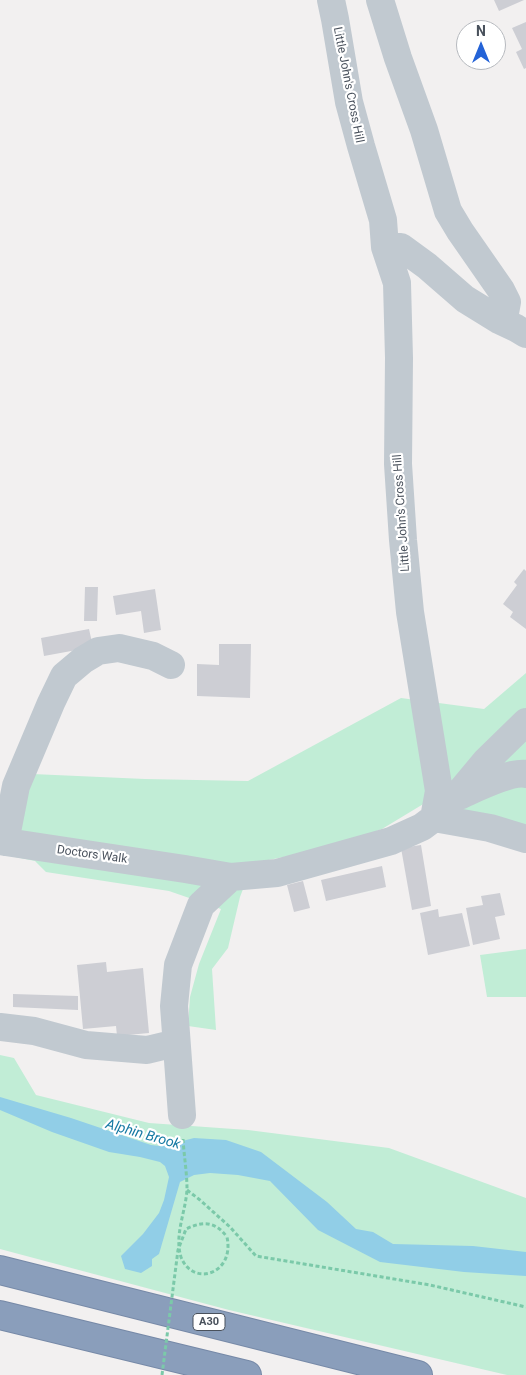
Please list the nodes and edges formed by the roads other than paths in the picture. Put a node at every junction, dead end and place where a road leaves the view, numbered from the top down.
1 (331, 0) edge
2 (380, 0) edge
3 (385, 247) junction
4 (499, 320) junction
5 (526, 334) edge
6 (171, 665) dead end
7 (526, 722) edge
8 (526, 774) edge
9 (448, 794) junction
10 (434, 818) junction
11 (526, 839) edge
12 (2, 842) edge
13 (185, 869) junction
14 (231, 877) junction
15 (201, 905) junction
16 (0, 1027) edge
17 (176, 1043) junction
18 (182, 1127) road end
19 (0, 1270) edge
20 (0, 1315) edge
21 (247, 1375) edge
22 (418, 1375) edge

1 - 3 street, Little John's Cross Hill
2 - 4 street
3 - 4 street
3 - 9 street, Little John's Cross Hill
4 - 5 street
6 - 12 street
7 - 9 street
8 - 9 street
9 - 10 street, Little John's Cross Hill
10 - 11 street
10 - 14 street
12 - 13 street, Doctors Walk
13 - 14 street
13 - 15 street
14 - 15 street
15 - 17 street
16 - 17 street
17 - 18 street
19 - 22 highway, A30
20 - 21 highway

